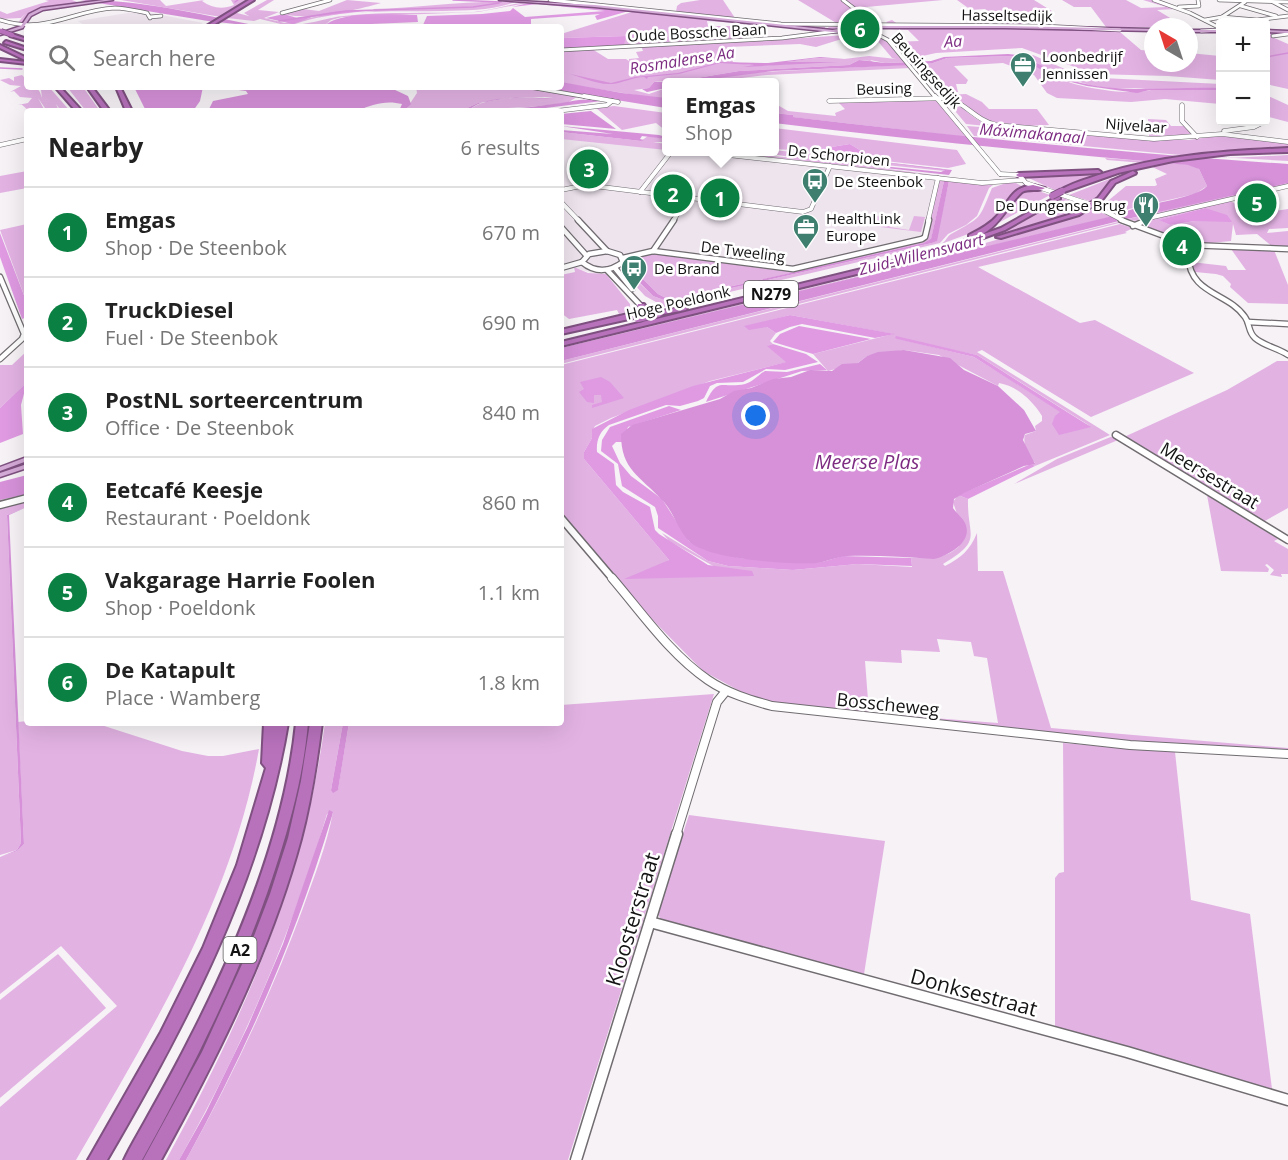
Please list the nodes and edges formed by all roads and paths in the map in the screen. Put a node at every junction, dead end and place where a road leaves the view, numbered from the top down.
1 (111, 0) edge
2 (252, 0) edge
3 (260, 0) edge
4 (311, 0) edge
5 (330, 0) edge
6 (501, 0) edge
7 (517, 0) edge
8 (843, 0) edge
9 (1154, 0) edge
10 (1198, 0) edge
11 (1219, 0) edge
12 (526, 1) edge
13 (551, 1) edge
14 (1244, 1) edge
15 (1273, 2) junction
16 (1288, 2) edge
17 (1240, 5) junction
18 (302, 7) junction
19 (117, 8) junction
20 (1174, 8) junction
21 (635, 10) junction
22 (1288, 10) edge
23 (282, 13) dead end
24 (161, 16) dead end
25 (1222, 17) junction
26 (1279, 17) junction
27 (76, 18) dead end
28 (1244, 18) edge
29 (1270, 18) edge
30 (1287, 18) edge
31 (1270, 19) edge
32 (0, 20) edge
33 (1205, 20) junction
34 (26, 24) edge
35 (35, 24) edge
36 (213, 24) edge
37 (222, 24) edge
38 (24, 26) edge
39 (24, 26) edge
40 (899, 26) junction
41 (861, 27) junction
42 (875, 27) junction
43 (1216, 27) edge
44 (867, 29) junction
45 (832, 30) junction
46 (1144, 30) edge
47 (1216, 30) edge
48 (848, 31) junction
49 (1198, 31) edge
50 (1270, 31) edge
51 (1276, 32) junction
52 (1288, 33) edge
53 (0, 35) edge
54 (1282, 35) junction
55 (881, 36) junction
56 (1273, 36) dead end
57 (24, 39) edge
58 (0, 46) edge
59 (24, 47) edge
60 (564, 50) edge
61 (24, 59) edge
62 (0, 60) edge
63 (24, 61) edge
64 (60, 90) edge
65 (65, 90) edge
66 (91, 90) edge
67 (113, 90) edge
68 (119, 90) edge
69 (547, 90) edge
70 (939, 99) junction
71 (70, 100) junction
72 (109, 100) dead end
73 (612, 101) junction
74 (830, 101) dead end
75 (618, 102) dead end
76 (1182, 105) dead end
77 (77, 108) edge
78 (105, 108) edge
79 (114, 108) edge
80 (127, 108) edge
81 (564, 110) edge
82 (1256, 126) edge
83 (1220, 133) junction
84 (1150, 136) dead end
85 (1197, 136) junction
86 (24, 140) edge
87 (1288, 142) edge
88 (1, 144) edge
89 (1288, 151) edge
90 (668, 156) edge
91 (738, 156) edge
92 (987, 160) junction
93 (830, 166) junction
94 (1131, 167) junction
95 (1144, 168) junction
96 (1007, 173) junction
97 (999, 176) junction
98 (938, 178) junction
99 (1021, 178) junction
100 (1004, 181) junction
101 (970, 182) junction
102 (1016, 183) junction
103 (1288, 186) edge
104 (1029, 187) junction
105 (1042, 188) junction
106 (564, 189) edge
107 (640, 192) junction
108 (1065, 192) junction
109 (688, 198) junction
110 (564, 205) edge
111 (1088, 207) junction
112 (1099, 210) joint
113 (1113, 215) junction
114 (1133, 226) junction
115 (564, 230) edge
116 (955, 246) junction
117 (1198, 247) junction
118 (1288, 249) edge
119 (607, 251) junction
120 (653, 251) junction
121 (586, 255) junction
122 (621, 256) junction
123 (584, 264) junction
124 (564, 268) edge
125 (615, 268) junction
126 (607, 270) junction
127 (0, 277) edge
128 (643, 305) junction
129 (1248, 322) junction
130 (646, 324) junction
131 (1288, 324) edge
132 (564, 337) edge
133 (564, 337) edge
134 (564, 338) edge
135 (1288, 355) edge
136 (0, 359) edge
137 (1116, 435) dead end
138 (24, 460) edge
139 (24, 467) edge
140 (0, 469) edge
141 (0, 475) edge
142 (24, 499) edge
143 (0, 505) edge
144 (564, 522) edge
145 (1288, 540) edge
146 (726, 691) junction
147 (270, 726) edge
148 (281, 726) edge
149 (302, 726) edge
150 (315, 726) edge
151 (1288, 754) edge
152 (266, 793) junction
153 (650, 922) junction
154 (1288, 1100) edge
155 (97, 1160) edge
156 (133, 1160) edge
157 (152, 1160) edge
158 (576, 1160) edge

1 - 34 main road
2 - 36 highway
3 - 37 highway
4 - 18 street
5 - 18 street
6 - 7 main road
7 - 12 main road
8 - 42 street
9 - 20 street
10 - 20 street
11 - 14 street
12 - 13 main road
13 - 21 main road
14 - 15 street
14 - 17 street
15 - 16 street
15 - 22 street
17 - 25 street
17 - 26 street
18 - 23 street
19 - 24 street
19 - 27 street
19 - 35 street
20 - 33 street
21 - 42 street
21 - 45 main road
25 - 28 street
25 - 33 street
26 - 29 street
26 - 30 street
30 - 31 street
32 - 38 street
33 - 43 street
39 - 53 main road
40 - 41 main road, Hasseltsedijk
40 - 42 main road, Hasseltsedijk
40 - 46 main road, Hasseltsedijk
41 - 44 main road
41 - 45 main road, Hasseltsedijk
42 - 44 main road, Hasseltsedijk
44 - 48 main road, Hasseltsedijk
44 - 55 street, Beusingsedijk
45 - 48 main road, Hasseltsedijk
45 - 60 street, Oude Bossche Baan
47 - 49 main road
48 - 55 street
50 - 51 main road
51 - 52 main road
51 - 54 street
52 - 54 street
53 - 57 highway, bridge
53 - 59 highway
54 - 56 street
55 - 70 street, Beusingsedijk
58 - 61 highway
62 - 63 highway
64 - 71 highway
65 - 71 highway
66 - 78 highway
67 - 80 highway
68 - 80 highway
69 - 73 street
70 - 74 street, Beusing
70 - 85 street, Nijvelaar
70 - 92 street, Beusingsedijk
71 - 77 highway
72 - 79 highway
73 - 75 street
73 - 81 street
76 - 85 street, Nijvelaar
82 - 83 street, Nijvelaar
83 - 85 street, Nijvelaar
83 - 87 street, Nijvelaar
84 - 85 street, Nijvelaar
86 - 88 street
89 - 94 highway, Hoge Poeldonk / N279
89 - 95 highway, Hoge Poeldonk / N279
90 - 107 street
91 - 93 street, De Schorpioen
92 - 96 street, Beusingsedijk
92 - 97 street, Beusingsedijk
93 - 98 street, De Schorpioen
93 - 109 street
94 - 99 highway, N279
94 - 108 highway, Hoge Poeldonk / N279
95 - 108 highway, Hoge Poeldonk / N279
95 - 111 highway, N279
96 - 97 street
96 - 99 street
97 - 100 street, Beusingsedijk
97 - 101 street
98 - 101 street, De Schorpioen
98 - 120 street, De Tweeling
99 - 102 street
99 - 105 street
100 - 101 street
100 - 102 street
102 - 104 street
103 - 114 street
104 - 105 highway
104 - 111 street
104 - 116 highway, N279
105 - 111 street
106 - 107 street
107 - 109 street
108 - 116 highway, Hoge Poeldonk / N279, bridge
109 - 120 street
110 - 119 street
111 - 112 highway, N279
111 - 113 street
111 - 116 highway, N279
112 - 113 street
113 - 114 street
114 - 117 street
115 - 121 street
116 - 130 highway, Hoge Poeldonk / N279
116 - 132 highway, Hoge Poeldonk / N279, bridge
117 - 118 street
117 - 129 street
119 - 121 street
119 - 122 street
120 - 122 street, De Tweeling
121 - 123 street
122 - 125 street
123 - 124 street
123 - 126 street
125 - 126 street
125 - 128 street
126 - 128 street
127 - 136 street
128 - 130 highway
128 - 133 highway
129 - 131 street
129 - 135 street
130 - 134 highway, Hoge Poeldonk / N279
137 - 145 street, Meersestraat
138 - 140 main road
139 - 141 main road
142 - 143 street
144 - 146 street, Bosscheweg
146 - 151 street, Bosscheweg
146 - 153 street, Kloosterstraat
147 - 152 highway, A2
148 - 152 highway, A2
149 - 156 highway, A2
150 - 157 highway, A2
152 - 155 highway, A2
153 - 154 street, Donksestraat
153 - 158 street, Kloosterstraat

